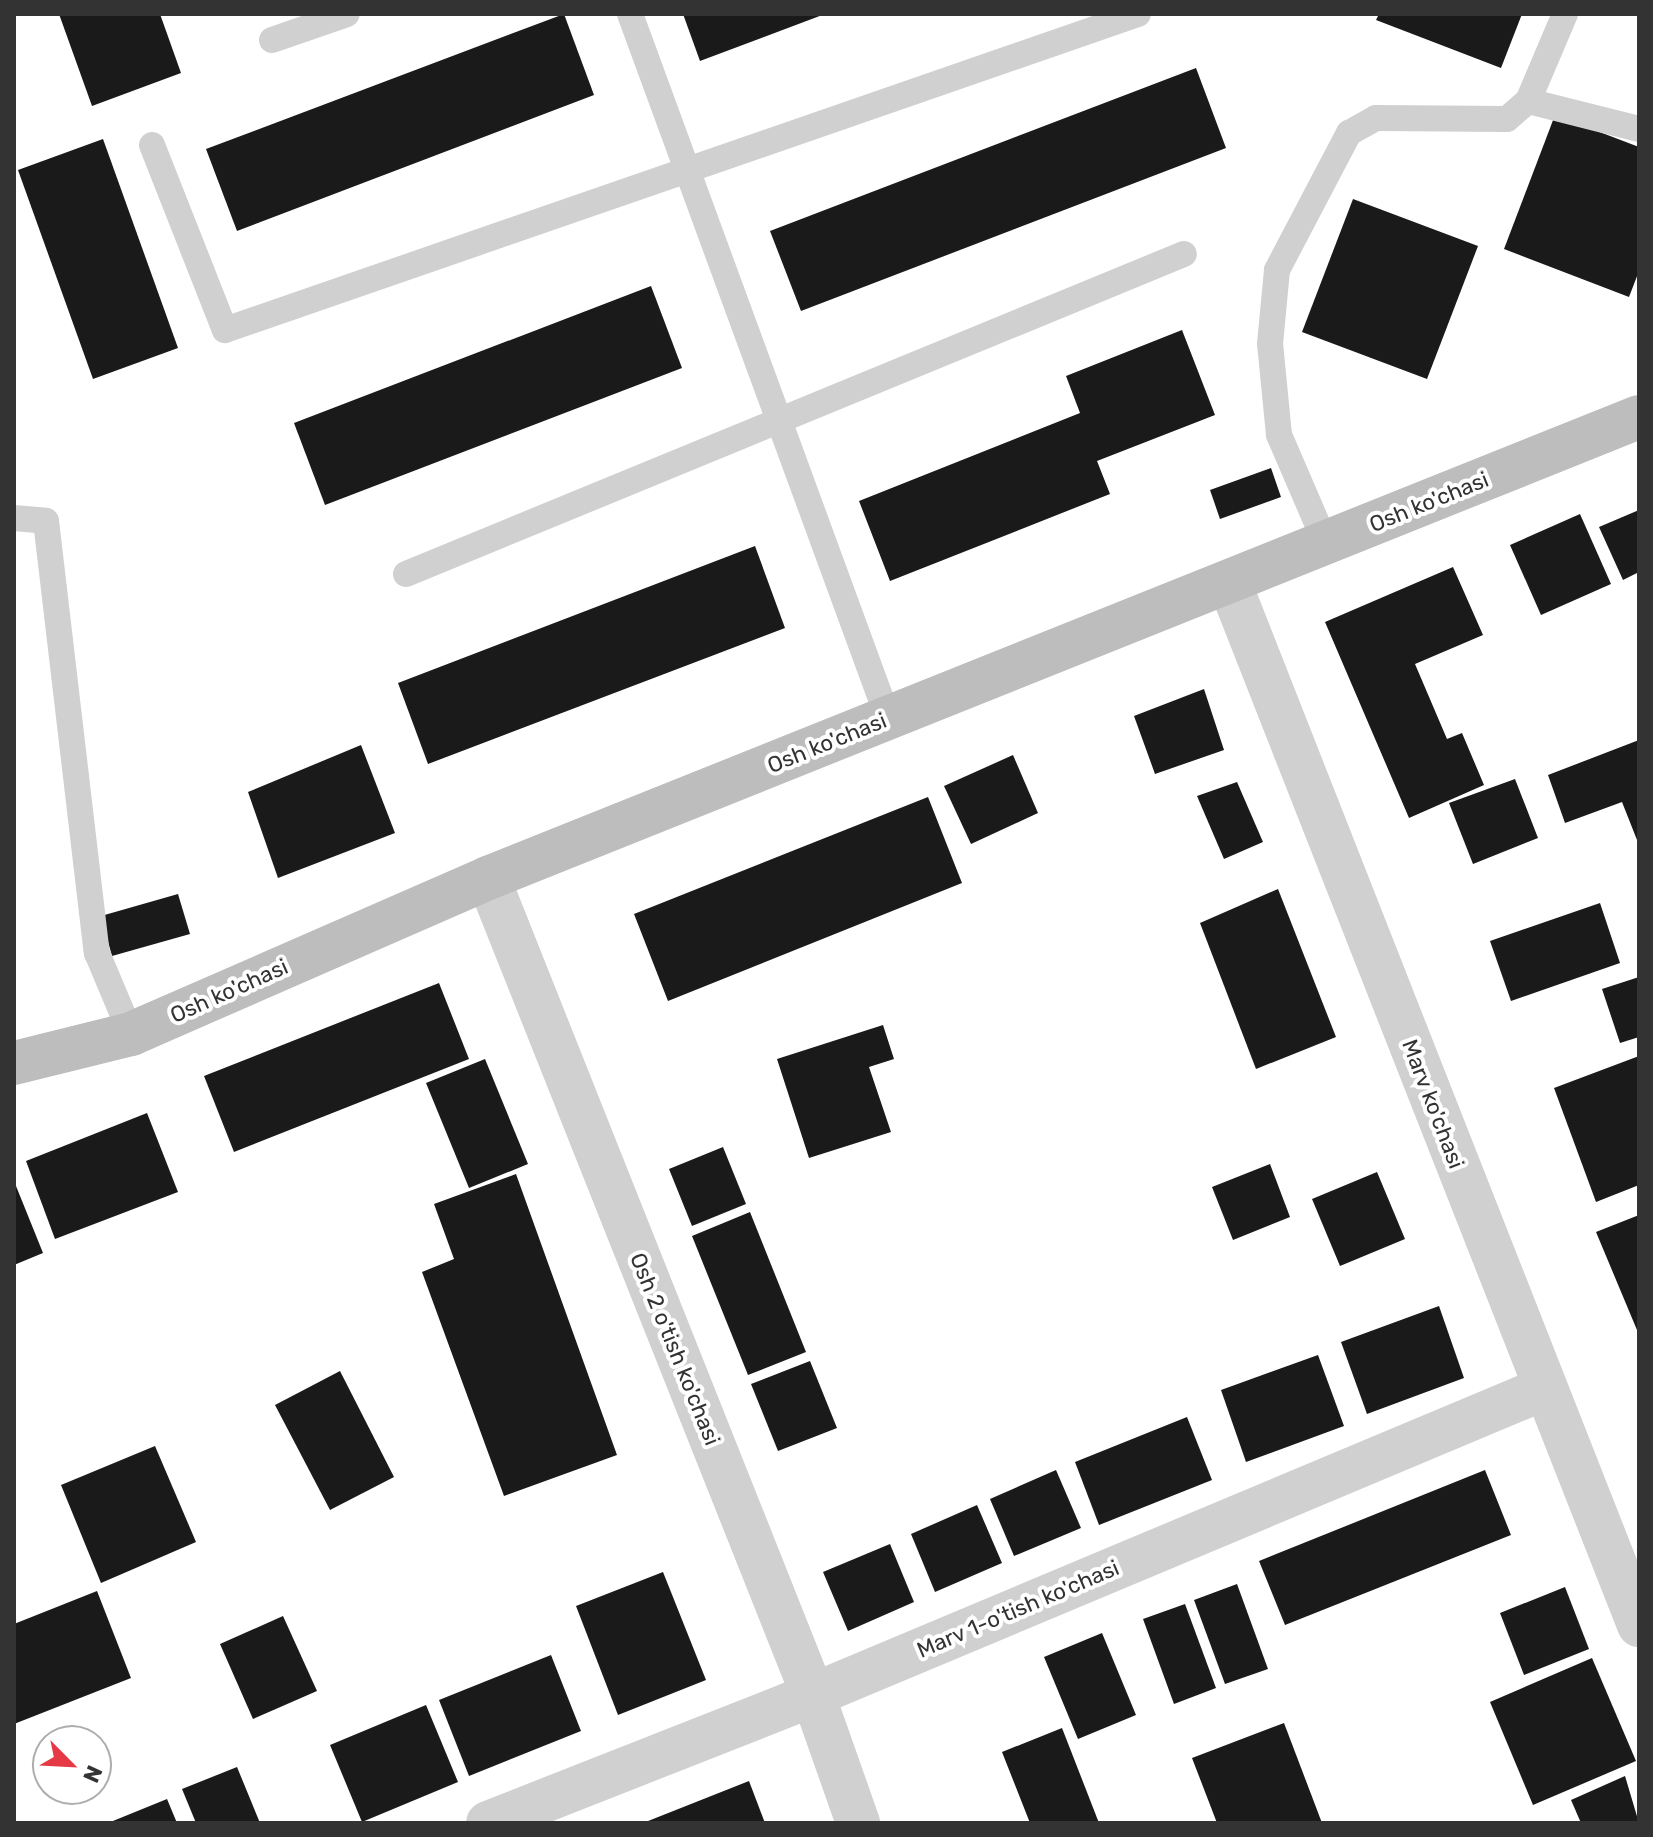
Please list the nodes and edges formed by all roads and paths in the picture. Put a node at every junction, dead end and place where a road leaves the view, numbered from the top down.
1 (347, 14) edge
2 (630, 14) edge
3 (1138, 14) edge
4 (1565, 14) edge
5 (272, 40) dead end
6 (1528, 101) junction
7 (1639, 129) edge
8 (152, 145) dead end
9 (685, 171) junction
10 (1184, 254) dead end
11 (1639, 417) edge
12 (778, 421) junction
13 (14, 518) edge
14 (1326, 544) junction
15 (406, 574) dead end
16 (1229, 582) junction
17 (888, 718) junction
18 (488, 878) junction
19 (131, 1034) junction
20 (14, 1063) edge
21 (1545, 1388) junction
22 (1639, 1625) edge
23 (813, 1695) junction
24 (488, 1823) edge
25 (858, 1823) edge

1 - 5 lane
2 - 9 lane
3 - 9 lane
4 - 6 lane
6 - 7 lane
6 - 14 lane
8 - 9 lane
9 - 12 lane
10 - 12 lane
11 - 14 street, Osh ko'chasi
12 - 15 lane
12 - 17 lane
13 - 19 lane
14 - 16 street, Osh ko'chasi
16 - 17 street, Osh ko'chasi
16 - 21 street, Marv ko'chasi
17 - 18 street, Osh ko'chasi
18 - 19 street, Osh ko'chasi
18 - 23 street, Osh 2 o'tish ko'chasi
19 - 20 street, Osh ko'chasi
21 - 22 street, Marv ko'chasi
21 - 23 street, Marv 1-o'tish ko'chasi
23 - 24 street, Marv 1-o'tish ko'chasi
23 - 25 street, Osh 2 o'tish ko'chasi

